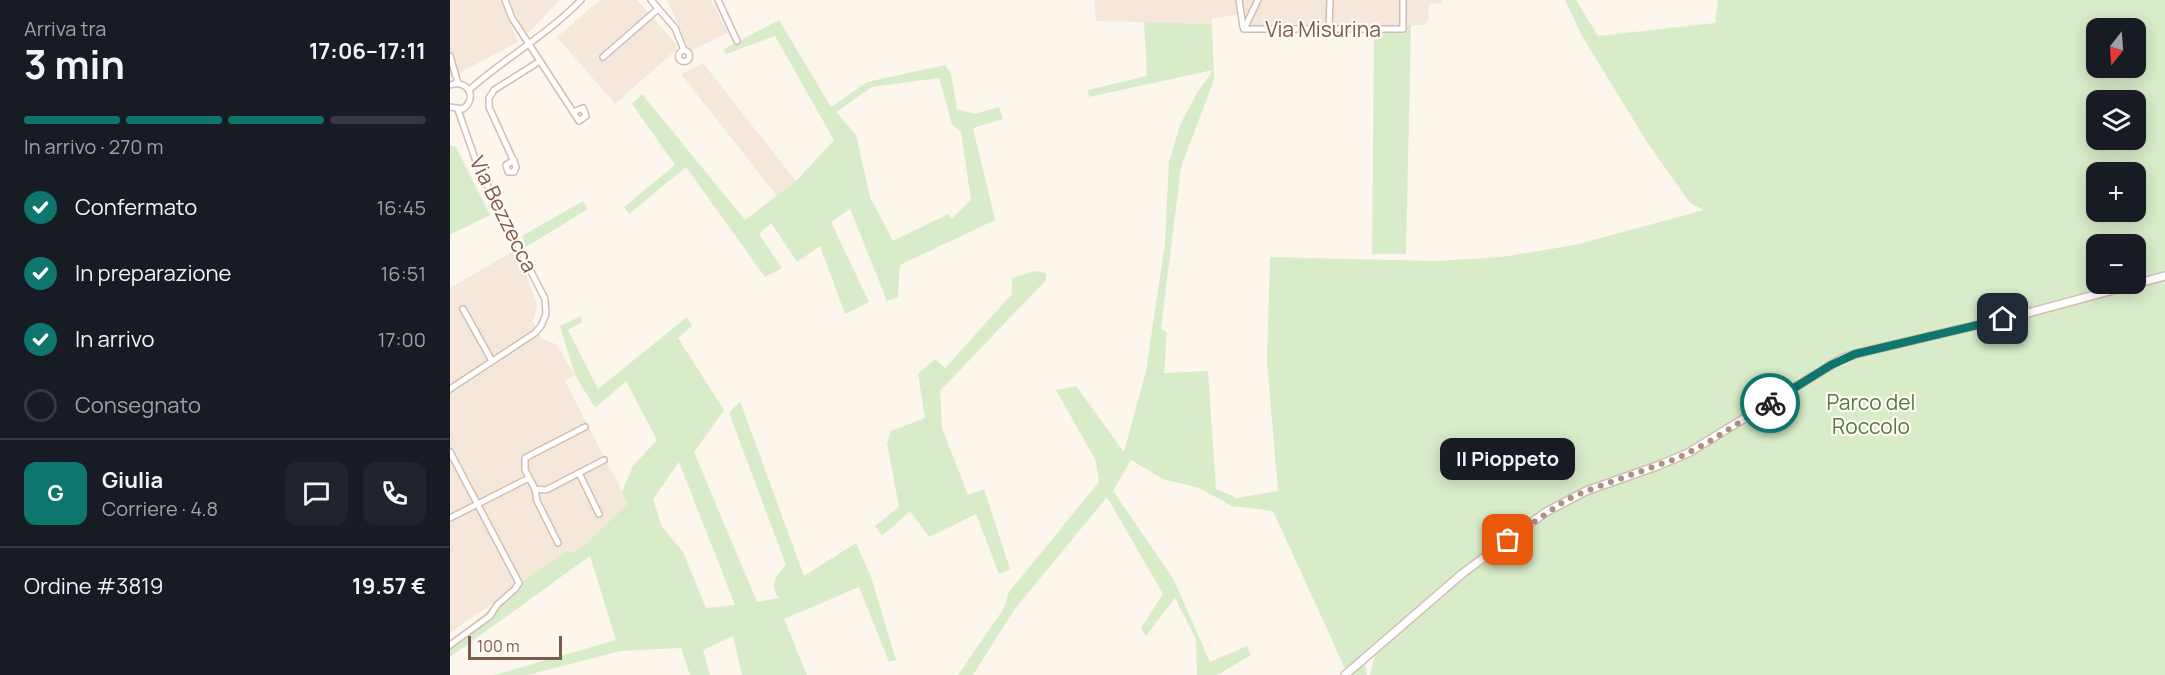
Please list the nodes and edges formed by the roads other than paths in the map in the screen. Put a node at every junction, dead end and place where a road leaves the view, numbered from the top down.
1 (505, 0) edge
2 (581, 0) edge
3 (651, 0) edge
4 (718, 0) edge
5 (1239, 0) edge
6 (1258, 0) edge
7 (1330, 0) edge
8 (1403, 0) edge
9 (658, 9) junction
10 (1244, 29) junction
11 (1329, 29) junction
12 (737, 41) dead end
13 (530, 45) junction
14 (684, 50) dead end
15 (450, 56) edge
16 (603, 57) dead end
17 (540, 61) junction
18 (458, 83) junction
19 (450, 86) edge
20 (469, 90) junction
21 (450, 107) edge
22 (458, 110) junction
23 (573, 112) dead end
24 (513, 160) dead end
25 (2165, 276) edge
26 (463, 309) dead end
27 (492, 361) junction
28 (450, 389) edge
29 (585, 427) dead end
30 (450, 452) edge
31 (604, 460) dead end
32 (579, 473) junction
33 (529, 478) junction
34 (535, 489) junction
35 (478, 504) junction
36 (599, 514) dead end
37 (450, 518) edge
38 (558, 543) dead end
39 (450, 645) edge
40 (1346, 675) edge

1 - 13 street
2 - 13 street
3 - 9 street
4 - 12 street
5 - 10 street
6 - 10 street
7 - 11 street
8 - 11 street, Via Misurina
9 - 14 street
9 - 16 street
10 - 11 street, Via Misurina
13 - 17 street
13 - 20 street
15 - 18 street
17 - 23 street
17 - 24 street
18 - 19 street
18 - 20 street
20 - 22 street
21 - 22 street
22 - 27 street, Via Bezzecca
25 - 40 street
26 - 27 street
27 - 28 street
29 - 33 street
30 - 35 street
31 - 32 street
32 - 34 street
32 - 36 street
33 - 34 street
33 - 35 street
34 - 38 street
35 - 37 street
35 - 39 street

